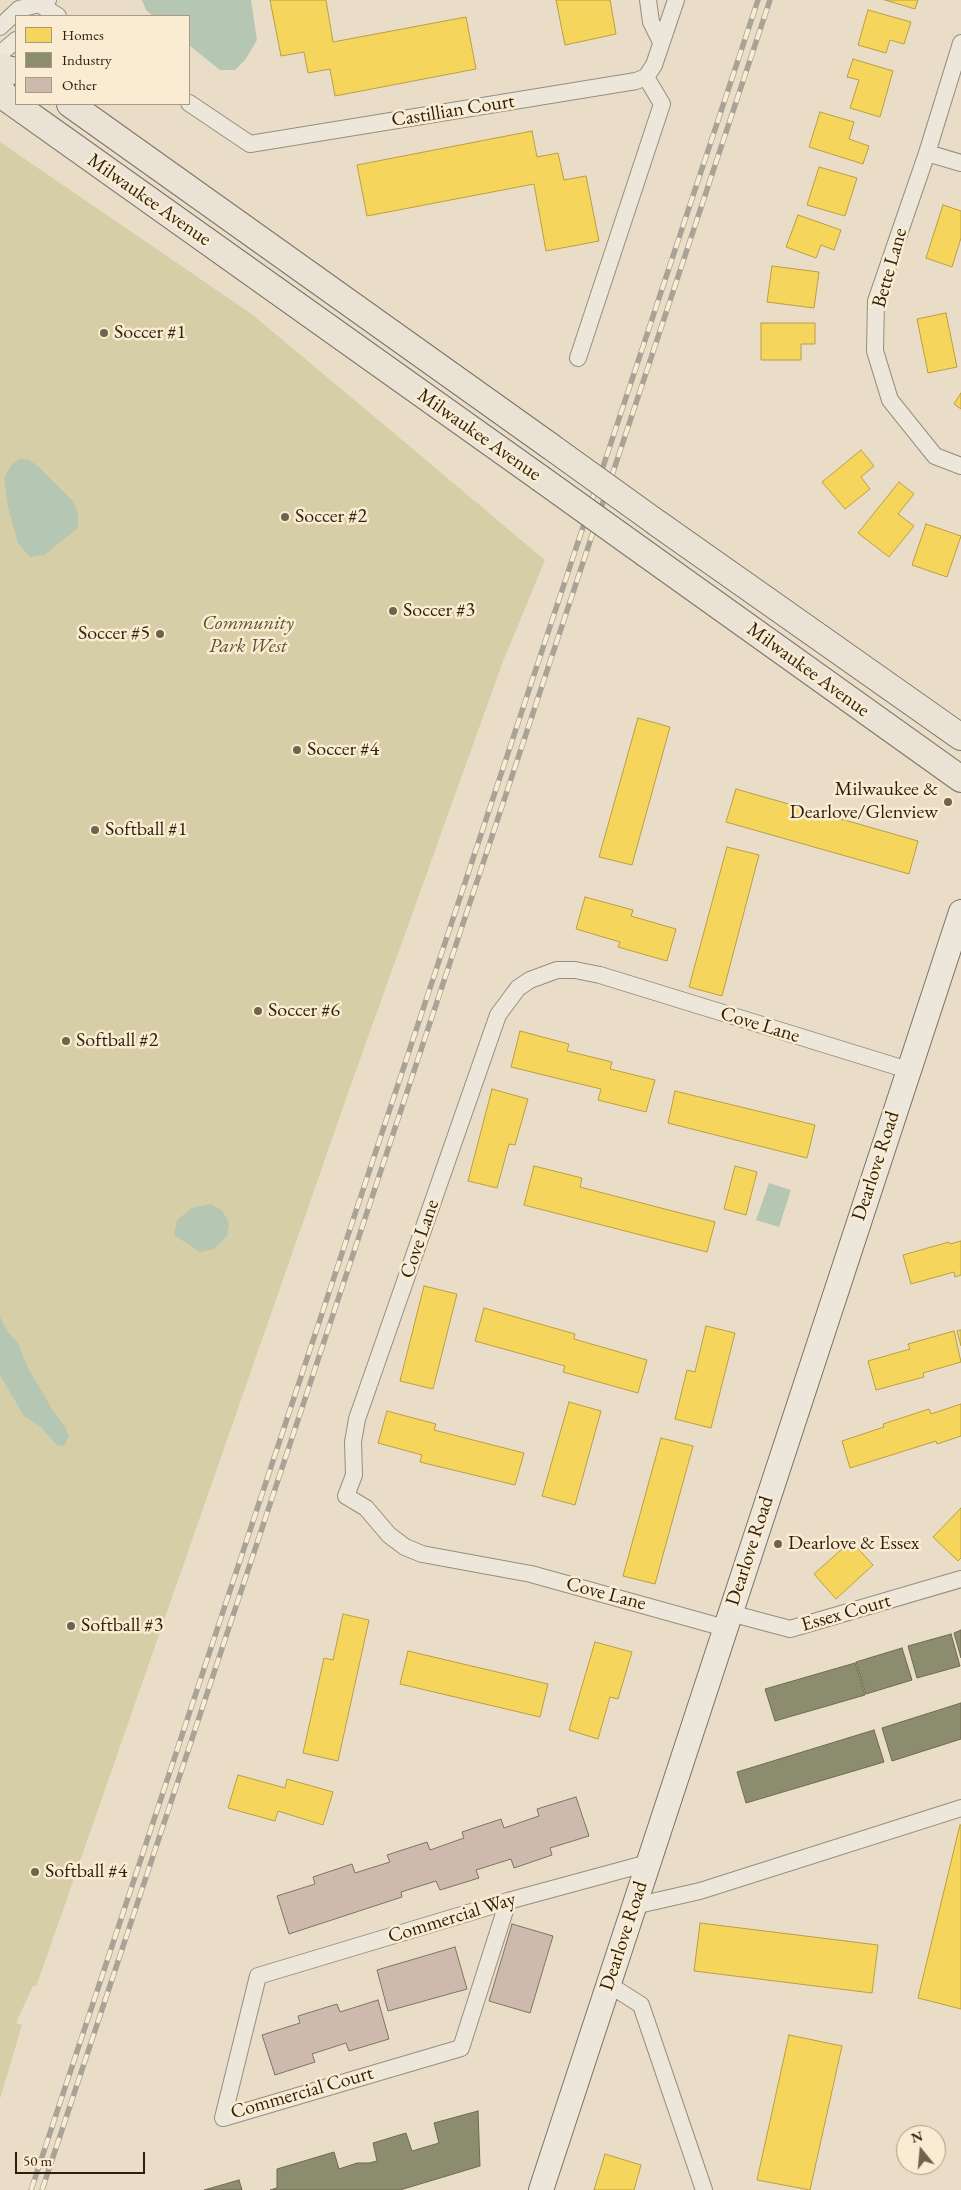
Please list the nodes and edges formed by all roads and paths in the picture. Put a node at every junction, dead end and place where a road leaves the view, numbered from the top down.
1 (648, 0) edge
2 (676, 0) edge
3 (40, 5) edge
4 (56, 15) edge
5 (0, 27) edge
6 (15, 41) edge
7 (662, 42) junction
8 (961, 43) edge
9 (0, 54) edge
10 (0, 67) edge
11 (15, 71) edge
12 (646, 77) junction
13 (0, 87) edge
14 (15, 104) edge
15 (190, 104) edge
16 (16, 105) edge
17 (71, 105) edge
18 (927, 152) junction
19 (961, 163) edge
20 (578, 358) dead end
21 (961, 466) edge
22 (961, 737) edge
23 (961, 779) edge
24 (961, 912) edge
25 (908, 1070) junction
26 (961, 1578) edge
27 (728, 1620) junction
28 (961, 1808) edge
29 (648, 1863) junction
30 (508, 1901) junction
31 (634, 1906) junction
32 (258, 1976) joint
33 (608, 1984) junction
34 (541, 2190) edge
35 (704, 2190) edge

1 - 7 street
2 - 7 street
3 - 4 street
3 - 5 street
6 - 9 street
7 - 12 street
8 - 18 street, Bette Lane
10 - 11 main road
12 - 15 street, Castillian Court
12 - 20 street
13 - 14 main road, Milwaukee Avenue, bridge
16 - 23 main road, Milwaukee Avenue, bridge
17 - 22 main road, Milwaukee Avenue, bridge
18 - 19 street
18 - 21 street, Bette Lane
24 - 25 main road, Dearlove Road
25 - 27 main road, Dearlove Road
25 - 27 street, Cove Lane
26 - 27 street, Essex Court
27 - 29 main road, Dearlove Road
28 - 31 street
29 - 30 street, Commercial Way
29 - 31 main road, Dearlove Road
30 - 32 street, Commercial Way
30 - 32 street, Commercial Court
31 - 33 main road, Dearlove Road
33 - 34 main road, Dearlove Road
33 - 35 street

